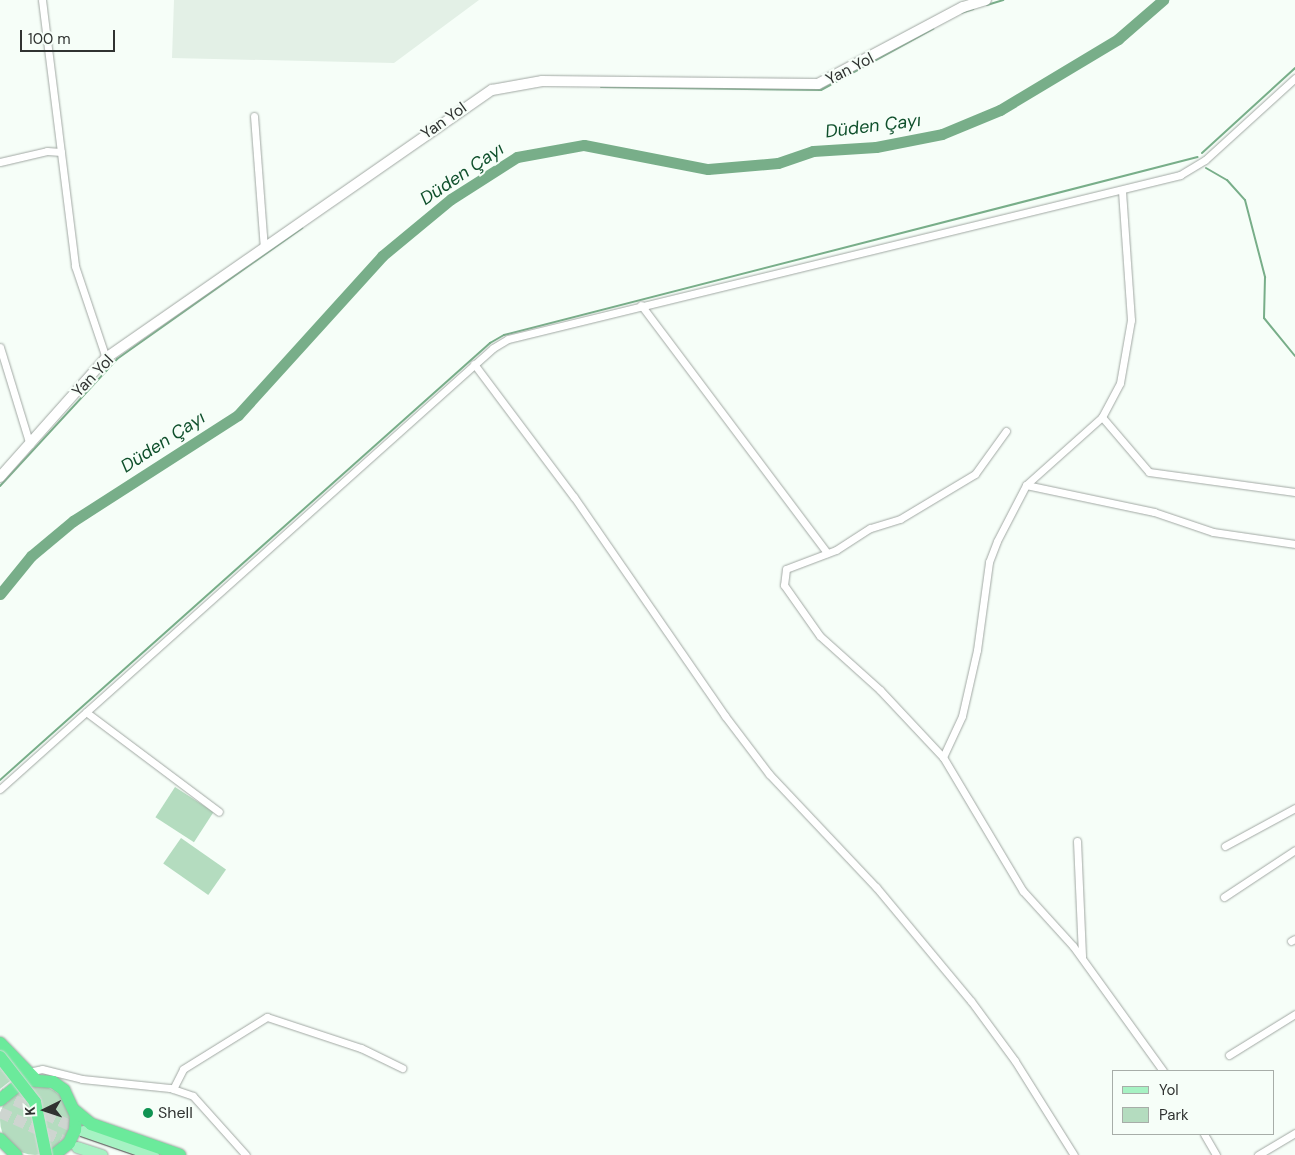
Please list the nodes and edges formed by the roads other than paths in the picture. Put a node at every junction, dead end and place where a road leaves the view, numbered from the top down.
1 (42, 0) edge
2 (986, 0) edge
3 (1295, 78) edge
4 (254, 116) dead end
5 (61, 152) junction
6 (0, 162) edge
7 (1122, 190) junction
8 (264, 248) junction
9 (641, 305) junction
10 (0, 347) edge
11 (106, 358) junction
12 (474, 364) junction
13 (1102, 417) junction
14 (1006, 431) dead end
15 (30, 445) junction
16 (0, 477) edge
17 (1026, 485) junction
18 (1295, 492) edge
19 (1295, 544) edge
20 (827, 553) junction
21 (86, 712) junction
22 (943, 757) junction
23 (0, 789) edge
24 (1295, 808) edge
25 (219, 812) dead end
26 (1077, 841) dead end
27 (1225, 846) dead end
28 (1295, 850) edge
29 (1224, 897) dead end
30 (1082, 957) junction
31 (1295, 1014) edge
32 (0, 1043) edge
33 (1229, 1055) dead end
34 (0, 1057) edge
35 (402, 1068) dead end
36 (1162, 1070) edge
37 (31, 1075) junction
38 (173, 1089) junction
39 (0, 1100) edge
40 (74, 1110) junction
41 (83, 1130) tunnel mouth
42 (1295, 1133) edge
43 (1205, 1135) edge
44 (61, 1153) edge
45 (102, 1155) edge
46 (153, 1155) edge
47 (180, 1155) edge
48 (246, 1155) edge
49 (1074, 1155) edge
50 (1216, 1155) edge
51 (1258, 1155) edge

1 - 5 street
2 - 8 street, Yan Yol
3 - 7 street
4 - 8 street
5 - 6 street
5 - 11 street
7 - 9 street
7 - 13 street
8 - 11 street, Yan Yol
9 - 12 street
9 - 20 street
10 - 15 street
11 - 15 street, Yan Yol
12 - 21 street
12 - 49 street
13 - 17 street
13 - 18 street
14 - 20 street
15 - 16 street, Yan Yol
17 - 19 street
17 - 22 street
20 - 22 street
21 - 23 street
21 - 25 street
22 - 30 street
24 - 27 street
26 - 30 street
28 - 29 street
30 - 36 street
31 - 33 street
32 - 37 highway
34 - 44 highway, bridge
35 - 38 street
37 - 38 street
37 - 39 highway
37 - 40 highway
38 - 48 street
40 - 44 highway
40 - 47 highway
41 - 46 main road
42 - 51 street
43 - 50 street
44 - 45 main road

